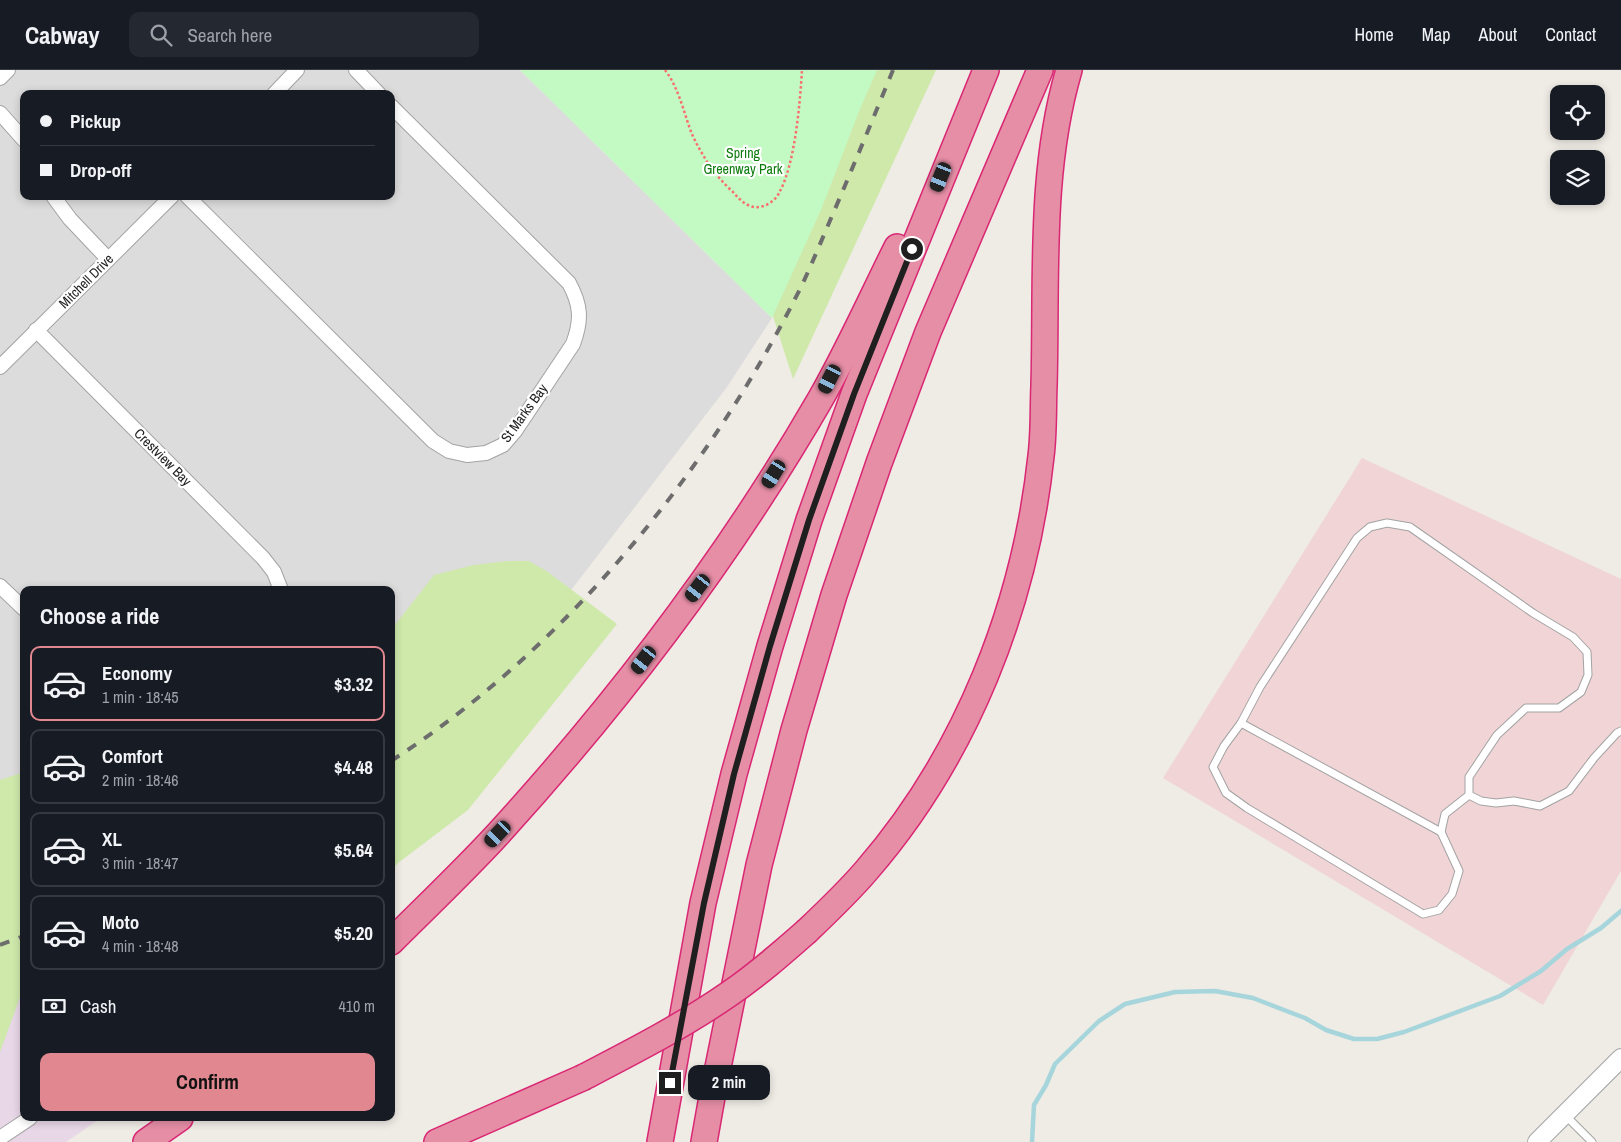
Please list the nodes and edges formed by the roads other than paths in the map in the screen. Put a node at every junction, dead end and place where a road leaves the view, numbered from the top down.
1 (8, 70) edge
2 (297, 70) edge
3 (356, 70) edge
4 (986, 70) edge
5 (1040, 70) edge
6 (1069, 70) edge
7 (0, 78) edge
8 (278, 90) edge
9 (376, 90) edge
10 (395, 110) edge
11 (0, 113) edge
12 (20, 136) edge
13 (941, 177) junction
14 (57, 200) edge
15 (168, 200) edge
16 (191, 200) edge
17 (108, 259) junction
18 (36, 330) junction
19 (0, 367) edge
20 (0, 586) edge
21 (279, 586) edge
22 (20, 605) edge
23 (1241, 723) junction
24 (1621, 731) edge
25 (1469, 795) junction
26 (1441, 832) junction
27 (395, 938) edge
28 (1621, 1058) edge
29 (1564, 1114) junction
30 (26, 1121) edge
31 (176, 1121) edge
32 (0, 1138) edge
33 (146, 1142) edge
34 (437, 1142) edge
35 (660, 1142) edge
36 (704, 1142) edge
37 (1536, 1142) edge
38 (1592, 1142) edge

1 - 7 street
2 - 8 street
3 - 9 street
4 - 13 highway
5 - 36 highway
6 - 34 highway, bridge
10 - 16 street, St Marks Bay
11 - 12 street
13 - 27 highway
13 - 35 highway
14 - 17 street
15 - 17 street, Mitchell Drive
17 - 18 street, Mitchell Drive
18 - 19 street, Mitchell Drive
18 - 21 street, Crestview Bay
20 - 22 street
23 - 25 lane
23 - 26 lane
23 - 26 lane
24 - 25 lane
25 - 26 lane
28 - 29 street
29 - 37 street
29 - 38 lane
30 - 32 street
31 - 33 highway

